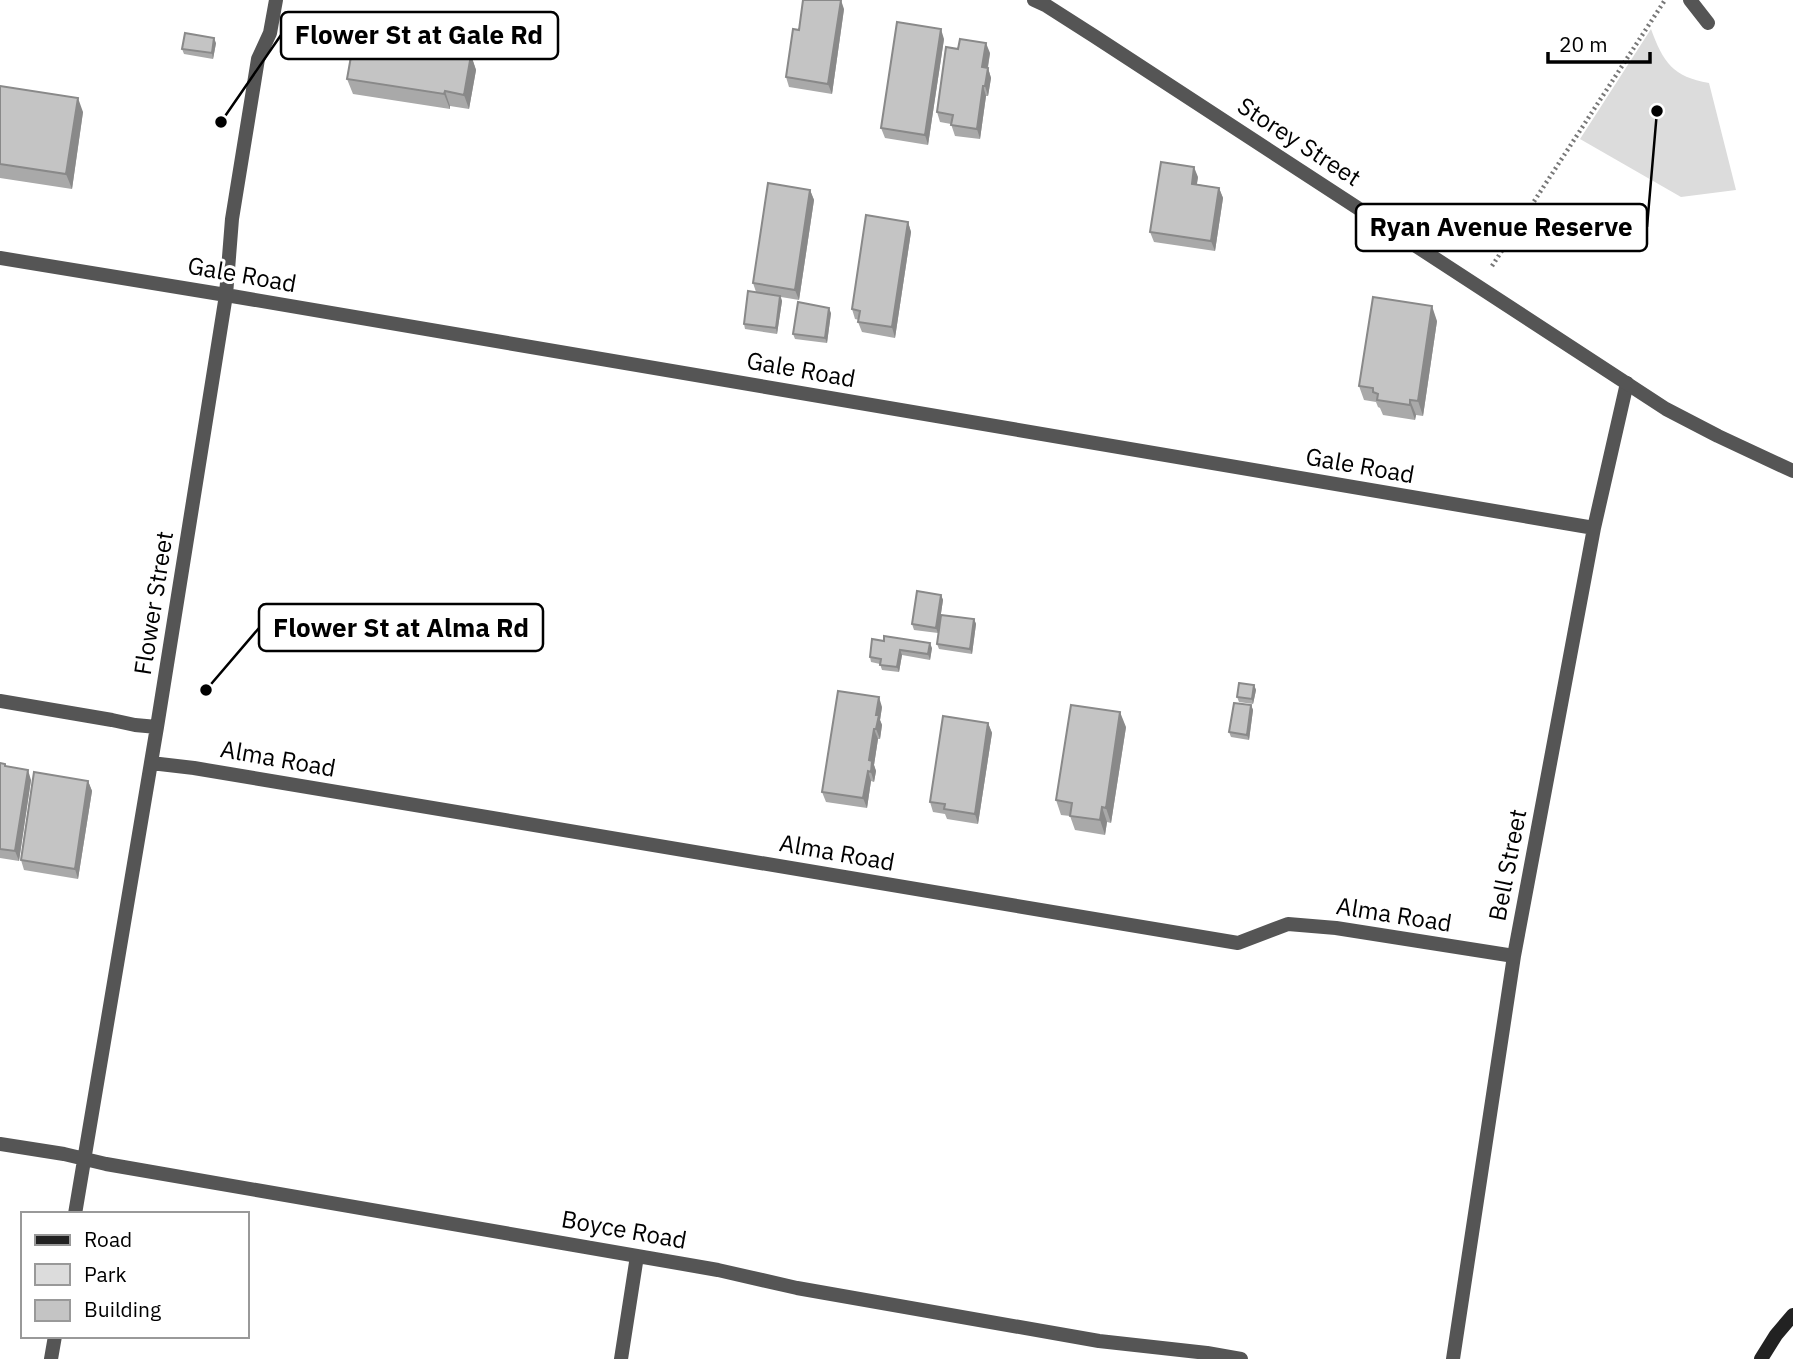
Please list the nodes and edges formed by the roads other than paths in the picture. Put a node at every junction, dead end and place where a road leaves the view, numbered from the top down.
1 (276, 0) edge
2 (1034, 0) edge
3 (1690, 0) edge
4 (1708, 23) dead end
5 (0, 258) edge
6 (226, 295) junction
7 (1627, 383) junction
8 (1793, 471) edge
9 (1594, 528) junction
10 (0, 701) edge
11 (157, 727) junction
12 (151, 763) junction
13 (1514, 956) junction
14 (0, 1143) edge
15 (84, 1159) junction
16 (75, 1212) edge
17 (637, 1256) junction
18 (1793, 1315) edge
19 (55, 1338) edge
20 (51, 1359) edge
21 (621, 1359) edge
22 (1241, 1359) edge
23 (1453, 1359) edge
24 (1761, 1359) edge

1 - 6 street, Flower Street
2 - 7 street, Storey Street
3 - 4 street
5 - 6 street, Gale Road
6 - 9 street, Gale Road
6 - 11 street, Flower Street
7 - 8 street, Storey Street
7 - 9 street, Bell Street
9 - 13 street, Bell Street
10 - 11 street
11 - 12 street, Flower Street
12 - 13 street, Alma Road
12 - 15 street, Flower Street
13 - 23 street, Bell Street
14 - 15 street, Boyce Road
15 - 16 street, Flower Street
15 - 17 street, Boyce Road
17 - 21 street
17 - 22 street, Boyce Road
18 - 24 main road
19 - 20 street

